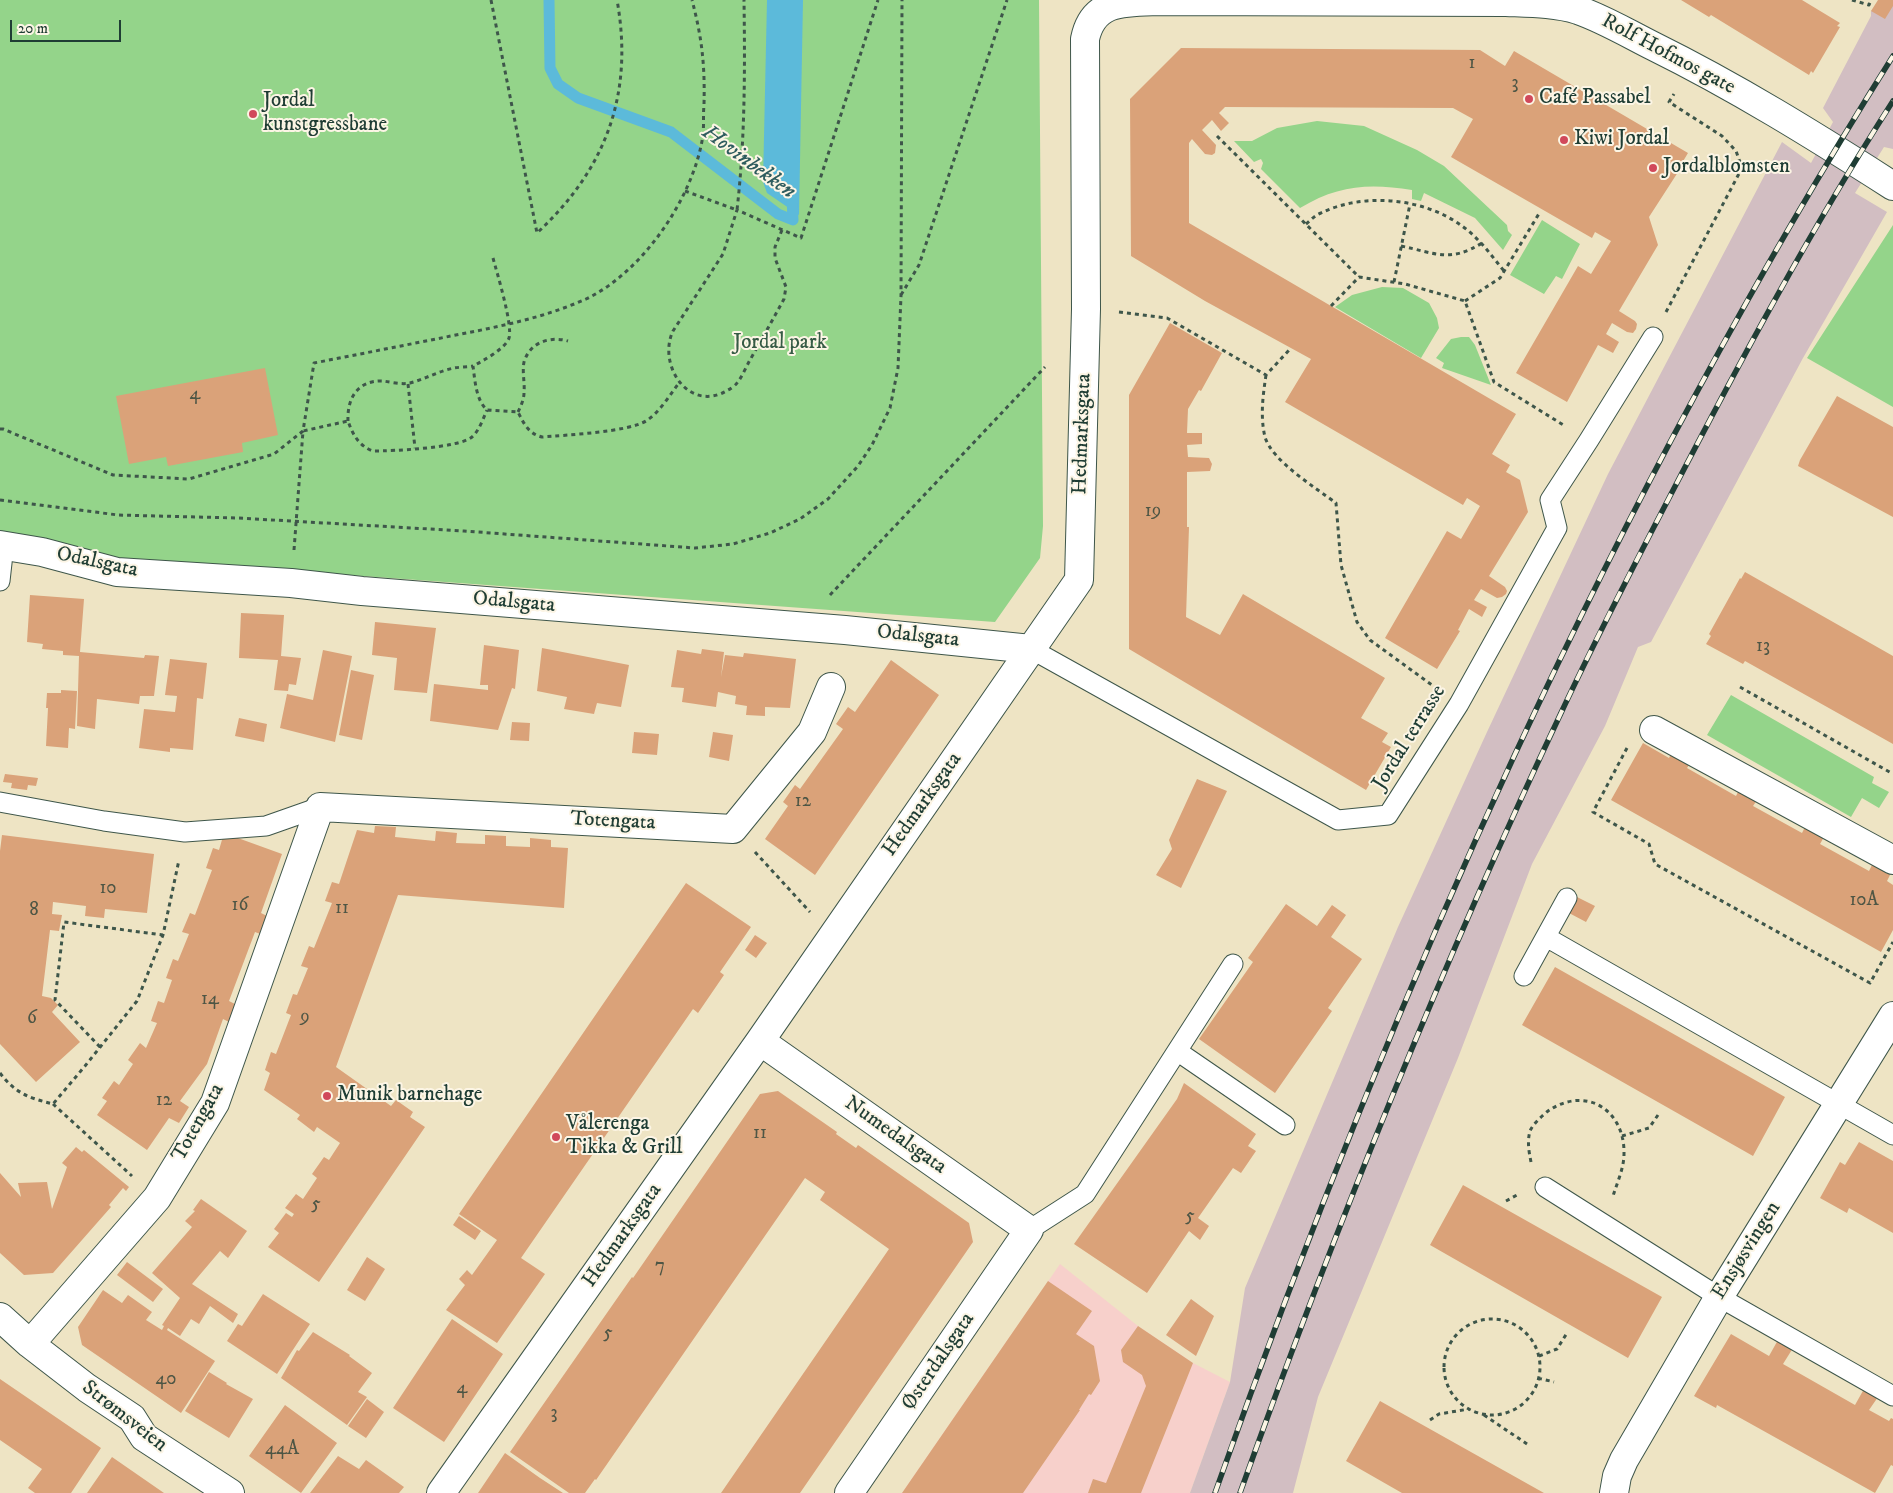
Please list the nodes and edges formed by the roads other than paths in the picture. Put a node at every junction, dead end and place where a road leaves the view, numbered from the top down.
1 (1092, 16) joint
2 (1893, 186) edge
3 (1653, 337) road end
4 (2, 545) edge
5 (0, 581) edge
6 (1030, 649) junction
7 (831, 687) dead end
8 (1654, 730) dead end
9 (0, 802) edge
10 (320, 807) junction
11 (1893, 860) edge
12 (1568, 898) dead end
13 (1546, 937) junction
14 (1233, 964) dead end
15 (1524, 976) dead end
16 (1893, 1016) edge
17 (760, 1041) junction
18 (1177, 1051) junction
19 (1839, 1103) junction
20 (1285, 1125) dead end
21 (1893, 1134) edge
22 (1545, 1187) road end
23 (1029, 1230) junction
24 (1719, 1297) junction
25 (0, 1317) edge
26 (30, 1344) junction
27 (1893, 1396) edge
28 (230, 1493) edge
29 (441, 1493) edge
30 (849, 1493) edge
31 (1614, 1493) edge

1 - 2 street, Rolf Hofmos gate
1 - 6 street, Hedmarksgata
3 - 6 lane, Jordal terrasse
4 - 5 lane
4 - 6 street, Odalsgata
6 - 17 street, Hedmarksgata
7 - 10 street, Totengata
8 - 11 street
9 - 10 lane, Totengata
10 - 26 street, Totengata
12 - 13 lane
13 - 15 lane
13 - 19 lane
14 - 18 lane
16 - 19 street, Ensjøsvingen
17 - 23 street, Numedalsgata
17 - 29 street, Hedmarksgata
18 - 20 lane
18 - 23 lane
19 - 21 lane
19 - 24 street, Ensjøsvingen
22 - 24 lane
23 - 30 street, Østerdalsgata
24 - 27 lane
24 - 31 street, Ensjøsvingen
25 - 26 street, Strømsveien
26 - 28 street, Strømsveien

